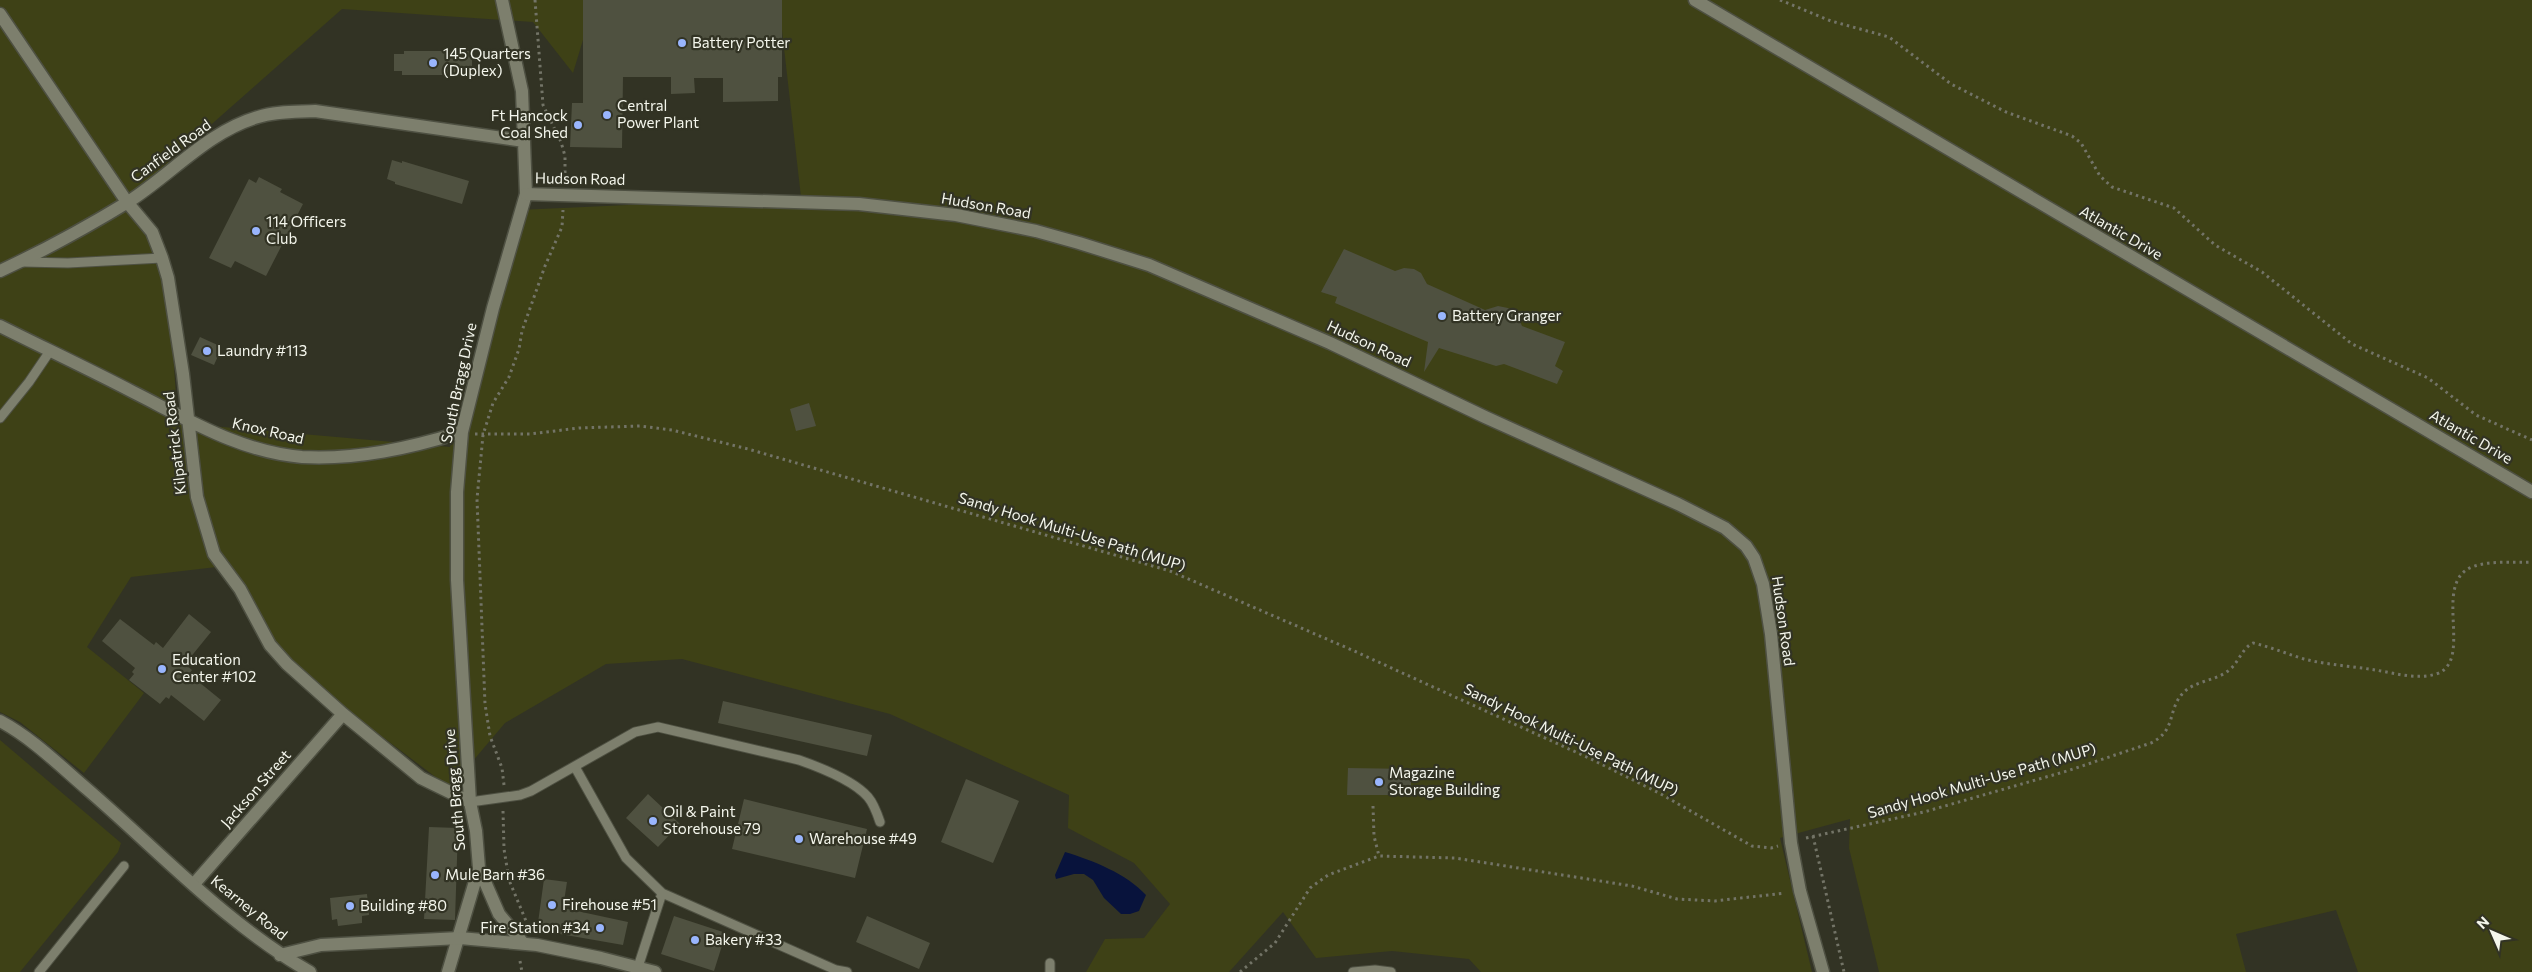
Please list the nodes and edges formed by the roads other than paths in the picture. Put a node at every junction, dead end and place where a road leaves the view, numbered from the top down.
1 (502, 0) edge
2 (1695, 0) edge
3 (0, 14) edge
4 (524, 141) junction
5 (526, 194) junction
6 (127, 202) junction
7 (162, 258) junction
8 (21, 261) junction
9 (0, 271) edge
10 (0, 326) edge
11 (50, 351) junction
12 (0, 418) edge
13 (188, 420) junction
14 (462, 432) junction
15 (2532, 492) edge
16 (343, 714) junction
17 (0, 721) edge
18 (575, 767) junction
19 (470, 802) junction
20 (880, 822) dead end
21 (124, 866) dead end
22 (478, 868) junction
23 (194, 884) junction
24 (662, 893) junction
25 (460, 938) junction
26 (523, 943) junction
27 (280, 955) junction
28 (638, 967) junction
29 (39, 972) edge
30 (310, 972) edge
31 (448, 972) edge
32 (655, 972) edge
33 (847, 972) edge
34 (1353, 972) edge
35 (1391, 972) edge
36 (1823, 972) edge

1 - 4 street, South Bragg Drive
2 - 15 street, Atlantic Drive
3 - 6 street, Kilpatrick Road
4 - 5 street, South Bragg Drive
4 - 6 street, Canfield Road
5 - 14 street, South Bragg Drive
5 - 36 street, Hudson Road
6 - 7 street, Kilpatrick Road
6 - 8 street, Canfield Road
7 - 8 lane
7 - 13 street, Kilpatrick Road
8 - 9 street, Canfield Road
10 - 11 street, Knox Road
11 - 12 lane
11 - 13 street, Knox Road
13 - 14 street, Knox Road
13 - 16 street, Kilpatrick Road
14 - 19 street, South Bragg Drive
16 - 19 street, Kilpatrick Road
16 - 23 street, Jackson Street
17 - 23 street, Kearney Road
18 - 19 lane
18 - 20 lane
18 - 24 lane
19 - 22 street, South Bragg Drive
21 - 29 lane
22 - 25 street, South Bragg Drive
22 - 26 street, South Bragg Drive
23 - 27 street, Kearney Road
24 - 28 lane
24 - 33 lane
25 - 26 street, Kearney Road
25 - 27 street, Kearney Road
25 - 31 street, South Bragg Drive
26 - 28 street, Kearney Road
27 - 30 street
28 - 32 street, Kearney Road
34 - 35 lane

